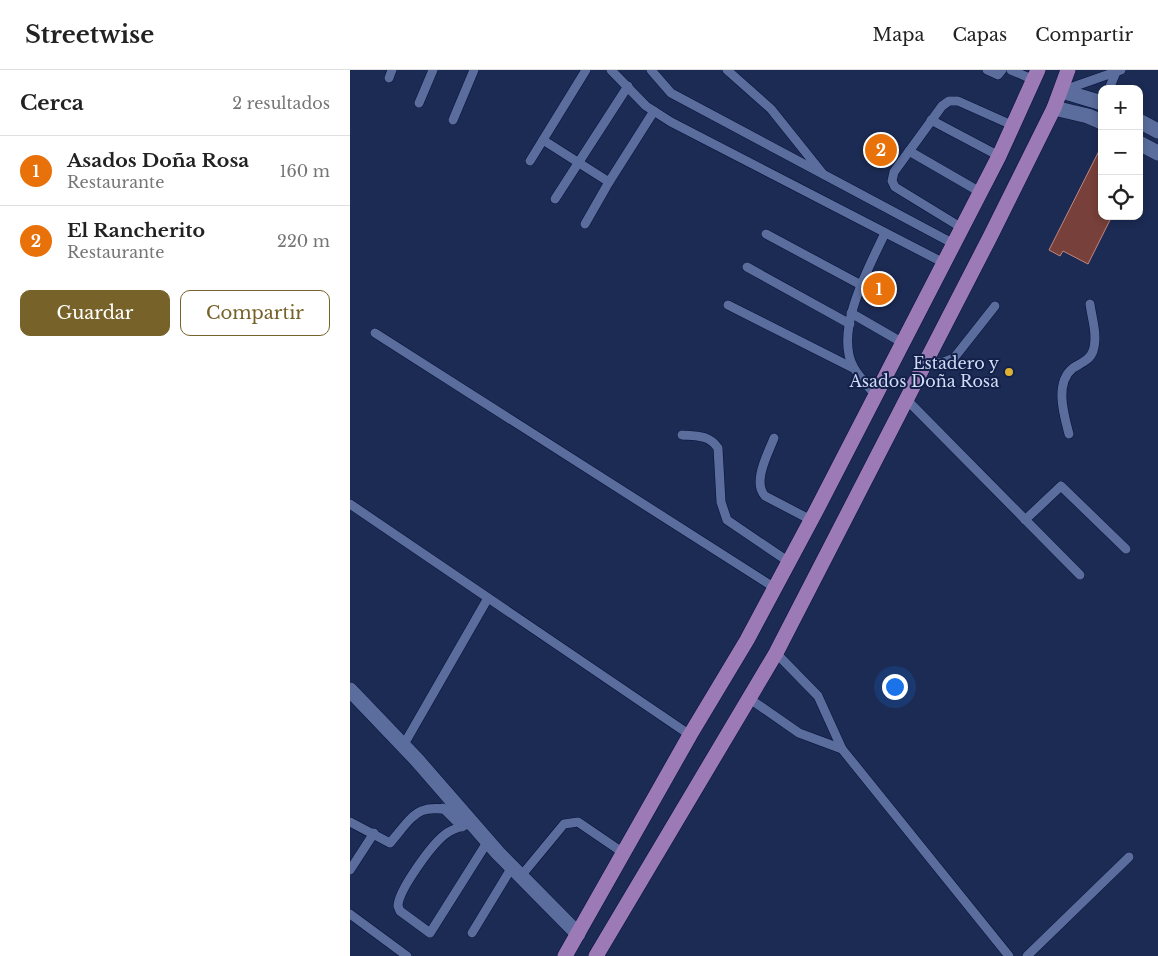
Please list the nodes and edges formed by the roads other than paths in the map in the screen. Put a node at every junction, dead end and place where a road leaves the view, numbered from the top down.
1 (433, 70) edge
2 (474, 70) edge
3 (586, 70) edge
4 (611, 70) edge
5 (651, 70) edge
6 (727, 70) edge
7 (987, 70) edge
8 (1002, 70) edge
9 (1011, 70) edge
10 (1068, 70) edge
11 (1119, 71) edge
12 (1036, 75) edge
13 (1111, 85) edge
14 (628, 86) junction
15 (1062, 91) junction
16 (418, 103) dead end
17 (1098, 103) edge
18 (1054, 108) junction
19 (654, 111) junction
20 (453, 120) dead end
21 (931, 120) junction
22 (1098, 120) edge
23 (1143, 123) edge
24 (1014, 126) junction
25 (1158, 131) edge
26 (542, 140) junction
27 (1143, 145) edge
28 (909, 151) junction
29 (1158, 153) edge
30 (999, 156) junction
31 (530, 161) dead end
32 (578, 162) junction
33 (826, 178) junction
34 (609, 182) junction
35 (980, 192) junction
36 (555, 199) dead end
37 (586, 224) dead end
38 (962, 228) junction
39 (885, 233) junction
40 (766, 234) dead end
41 (954, 244) junction
42 (944, 263) junction
43 (747, 267) dead end
44 (861, 285) junction
45 (1090, 304) dead end
46 (728, 305) dead end
47 (995, 306) dead end
48 (851, 313) junction
49 (850, 324) junction
50 (375, 333) dead end
51 (903, 343) junction
52 (926, 363) junction
53 (853, 368) junction
54 (876, 396) junction
55 (907, 400) junction
56 (1069, 434) dead end
57 (682, 435) dead end
58 (774, 438) dead end
59 (350, 504) edge
60 (811, 520) junction
61 (1025, 520) junction
62 (1126, 549) dead end
63 (789, 562) junction
64 (1080, 575) dead end
65 (775, 588) junction
66 (488, 598) junction
67 (776, 653) junction
68 (350, 690) edge
69 (750, 699) junction
70 (690, 734) junction
71 (403, 746) junction
72 (842, 749) junction
73 (443, 808) junction
74 (465, 821) junction
75 (350, 822) edge
76 (374, 833) junction
77 (488, 841) junction
78 (622, 852) junction
79 (1129, 856) dead end
80 (350, 870) edge
81 (517, 872) junction
82 (350, 914) edge
83 (472, 934) dead end
84 (578, 934) junction
85 (407, 956) edge
86 (566, 956) edge
87 (596, 956) edge
88 (1009, 956) edge
89 (1026, 956) edge

1 - 16 lane
2 - 20 lane
3 - 26 lane
4 - 14 lane
5 - 33 lane
6 - 33 lane
7 - 8 lane
9 - 12 lane
10 - 15 main road
11 - 13 lane
11 - 15 lane
12 - 24 main road
14 - 19 lane
14 - 32 lane
15 - 17 street
15 - 18 main road
18 - 22 street
18 - 52 main road
19 - 34 lane
19 - 39 lane
21 - 24 lane
21 - 28 lane
21 - 30 lane
23 - 25 street
24 - 30 main road
26 - 31 lane
26 - 32 lane
27 - 29 street
28 - 35 lane
28 - 38 lane
30 - 35 main road
32 - 34 lane
32 - 36 lane
33 - 41 lane
34 - 37 lane
35 - 38 main road
38 - 41 main road
39 - 42 lane
39 - 44 lane
40 - 44 lane
41 - 42 main road
42 - 51 main road
43 - 49 lane
44 - 48 lane
45 - 56 lane
46 - 53 lane
47 - 52 lane
48 - 49 lane
48 - 51 lane
49 - 53 lane
50 - 65 lane
51 - 54 main road
52 - 55 main road
53 - 54 lane
54 - 60 main road
55 - 61 lane
55 - 67 main road
57 - 63 lane
58 - 60 lane
59 - 66 lane
60 - 63 main road
61 - 62 lane
61 - 64 lane
63 - 65 main road
65 - 70 main road
66 - 70 lane
66 - 71 lane
67 - 69 main road
67 - 72 lane
68 - 71 street
69 - 72 lane
69 - 87 main road
70 - 78 main road
71 - 74 street
72 - 88 lane
73 - 74 lane
73 - 74 lane
73 - 76 lane
74 - 77 street
74 - 77 lane
75 - 76 lane
76 - 80 lane
77 - 81 street
78 - 81 lane
78 - 84 main road
79 - 89 lane
81 - 83 lane
81 - 84 street
82 - 85 lane
84 - 86 main road

